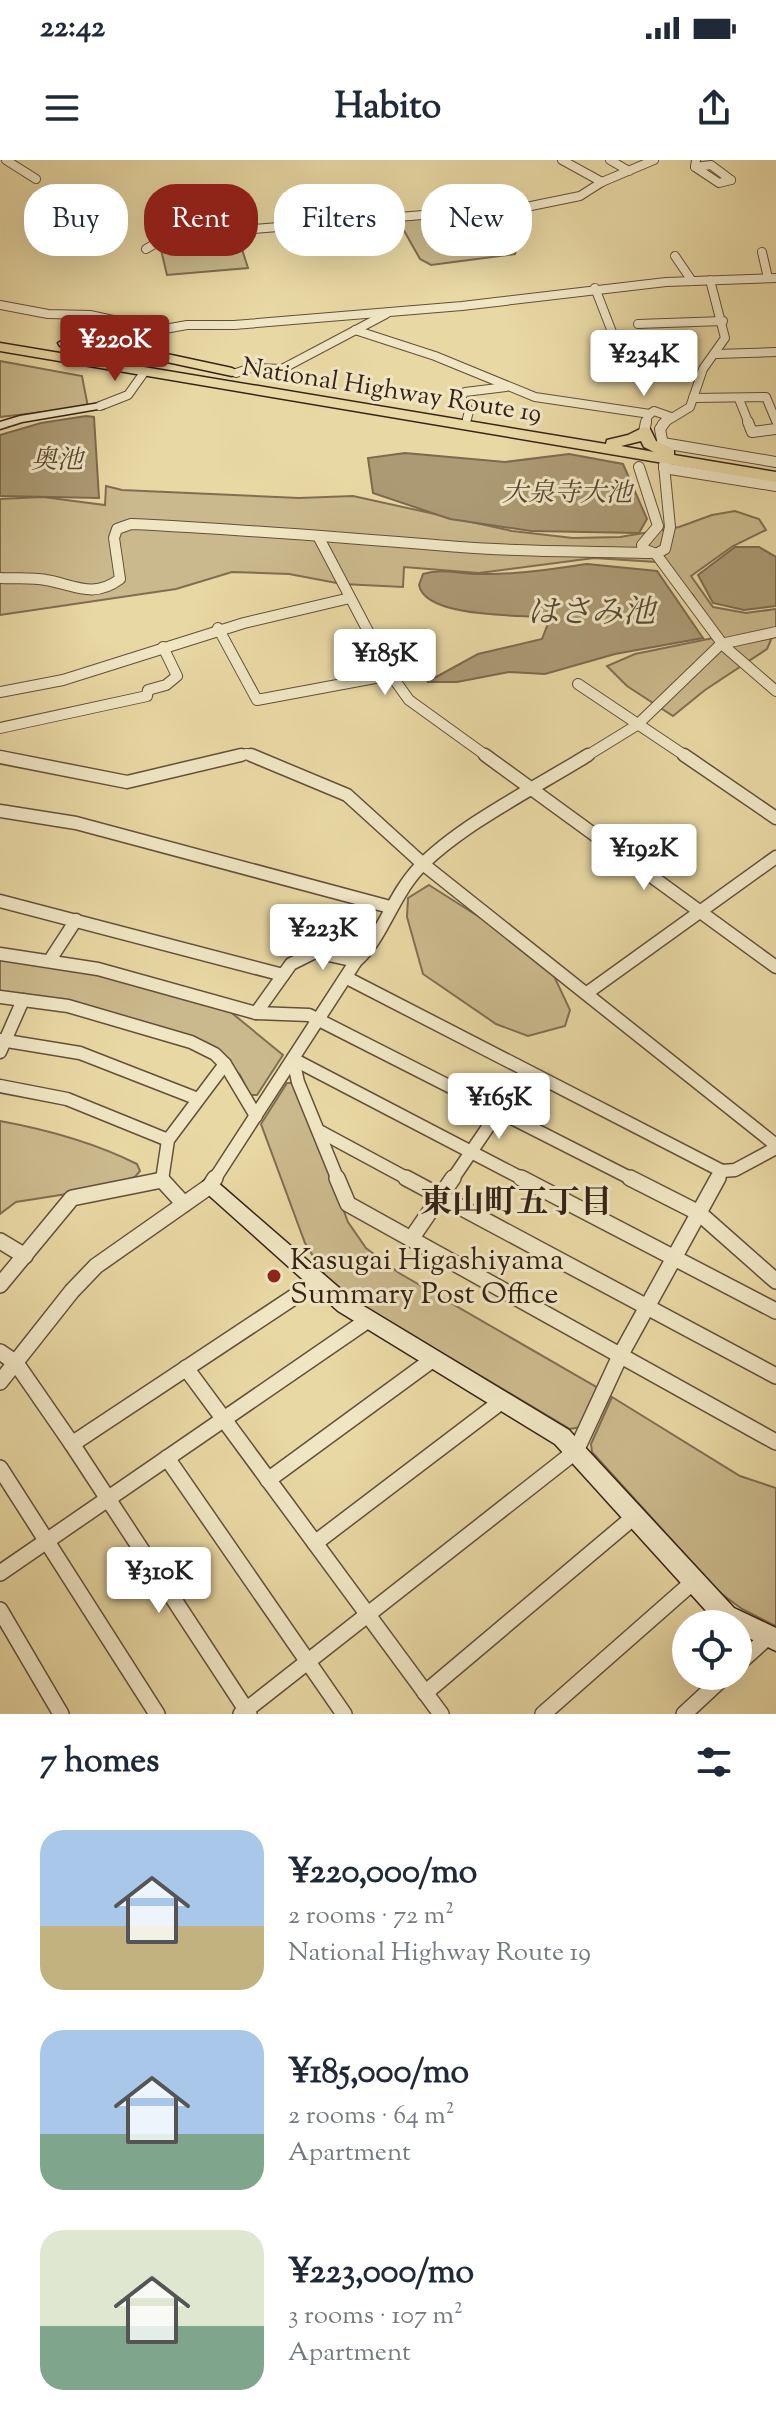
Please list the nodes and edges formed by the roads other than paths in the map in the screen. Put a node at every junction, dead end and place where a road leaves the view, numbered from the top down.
1 (6, 160) edge
2 (562, 160) edge
3 (610, 160) edge
4 (656, 160) edge
5 (669, 166) dead end
6 (629, 171) junction
7 (36, 179) dead end
8 (602, 182) junction
9 (258, 229) edge
10 (762, 252) dead end
11 (675, 256) dead end
12 (772, 278) edge
13 (710, 280) junction
14 (692, 281) junction
15 (595, 288) junction
16 (0, 305) edge
17 (387, 311) junction
18 (723, 321) junction
19 (638, 324) dead end
20 (159, 330) junction
21 (355, 330) junction
22 (0, 338) edge
23 (0, 347) edge
24 (619, 350) dead end
25 (776, 352) edge
26 (0, 354) edge
27 (716, 354) junction
28 (153, 358) junction
29 (236, 373) junction
30 (141, 378) junction
31 (509, 387) junction
32 (306, 395) junction
33 (693, 398) junction
34 (739, 399) junction
35 (100, 406) joint
36 (774, 406) edge
37 (650, 414) junction
38 (671, 417) junction
39 (467, 419) junction
40 (776, 421) edge
41 (0, 423) edge
42 (776, 429) edge
43 (644, 432) junction
44 (612, 446) junction
45 (665, 455) junction
46 (776, 462) edge
47 (639, 467) junction
48 (776, 470) edge
49 (776, 477) edge
50 (776, 486) edge
51 (318, 536) junction
52 (653, 554) junction
53 (0, 578) edge
54 (350, 598) junction
55 (218, 628) junction
56 (776, 632) edge
57 (721, 644) junction
58 (163, 647) junction
59 (391, 675) junction
60 (578, 684) dead end
61 (776, 691) edge
62 (0, 692) edge
63 (637, 725) junction
64 (0, 728) edge
65 (0, 757) edge
66 (533, 789) junction
67 (0, 811) edge
68 (776, 818) edge
69 (776, 857) edge
70 (423, 864) junction
71 (0, 901) edge
72 (390, 907) junction
73 (701, 912) junction
74 (76, 920) junction
75 (0, 954) edge
76 (50, 960) junction
77 (356, 961) junction
78 (776, 967) edge
79 (283, 975) junction
80 (347, 978) junction
81 (587, 993) junction
82 (0, 997) edge
83 (23, 1000) junction
84 (256, 1013) junction
85 (318, 1019) junction
86 (2, 1044) edge
87 (293, 1059) junction
88 (225, 1064) junction
89 (526, 1071) junction
90 (0, 1086) edge
91 (198, 1099) junction
92 (499, 1110) junction
93 (256, 1116) junction
94 (321, 1132) junction
95 (168, 1140) junction
96 (776, 1146) edge
97 (470, 1151) junction
98 (722, 1171) junction
99 (162, 1180) junction
100 (210, 1186) junction
101 (441, 1195) junction
102 (184, 1204) junction
103 (699, 1213) junction
104 (411, 1239) junction
105 (0, 1241) edge
106 (25, 1256) junction
107 (674, 1257) junction
108 (318, 1281) junction
109 (776, 1281) edge
110 (0, 1285) edge
111 (648, 1307) junction
112 (776, 1311) edge
113 (368, 1320) junction
114 (0, 1352) edge
115 (620, 1356) junction
116 (432, 1360) junction
117 (16, 1363) junction
118 (186, 1368) junction
119 (776, 1376) edge
120 (0, 1382) edge
121 (502, 1401) junction
122 (223, 1419) junction
123 (776, 1442) edge
124 (72, 1444) junction
125 (576, 1451) junction
126 (167, 1458) junction
127 (0, 1468) edge
128 (268, 1480) junction
129 (107, 1498) junction
130 (635, 1516) junction
131 (48, 1540) junction
132 (315, 1543) junction
133 (0, 1573) edge
134 (693, 1582) junction
135 (0, 1610) edge
136 (368, 1615) junction
137 (772, 1638) edge
138 (752, 1653) edge
139 (309, 1662) junction
140 (710, 1690) edge
141 (425, 1693) junction
142 (246, 1713) edge
143 (61, 1714) edge
144 (157, 1714) edge
145 (344, 1714) edge
146 (441, 1714) edge
147 (543, 1714) edge
148 (684, 1714) edge

1 - 7 street
2 - 8 street
3 - 6 street
4 - 5 street
4 - 6 street
6 - 8 street
8 - 9 street
10 - 12 street
11 - 14 street
12 - 13 street
13 - 14 street
13 - 18 street
14 - 15 street
15 - 17 street
15 - 24 street
16 - 20 street
17 - 20 street
17 - 21 street
18 - 19 street
18 - 27 street
20 - 28 street
21 - 29 street
21 - 31 street
22 - 28 highway
22 - 32 highway, National Highway Route 19
23 - 32 highway, National Highway Route 19
25 - 27 street
26 - 30 highway
27 - 33 street
28 - 29 highway
29 - 32 highway
30 - 32 highway
30 - 35 street
31 - 37 street
31 - 39 street
32 - 39 highway, National Highway Route 19
32 - 44 highway, National Highway Route 19
33 - 34 street
33 - 38 street
34 - 36 street
34 - 42 street
35 - 41 street
36 - 40 street
37 - 38 street
37 - 43 street
38 - 45 street
39 - 44 highway, National Highway Route 19
43 - 44 highway
43 - 45 highway
44 - 45 highway, National Highway Route 19
44 - 47 highway
45 - 46 street
45 - 47 highway
45 - 48 highway, National Highway Route 19
45 - 49 highway, National Highway Route 19
45 - 50 street
45 - 52 street
47 - 52 street
51 - 52 street
51 - 53 street
51 - 54 street
52 - 57 street
54 - 55 street
54 - 59 street
55 - 58 street
55 - 59 street
56 - 57 street
57 - 61 street
57 - 63 street
58 - 62 street
58 - 64 street
59 - 66 street
60 - 63 street
63 - 66 street
63 - 68 street
65 - 70 street
66 - 70 street
66 - 73 street
67 - 72 street
69 - 73 street
70 - 72 street
70 - 81 street
71 - 74 street
72 - 77 street
73 - 78 street
73 - 81 street
74 - 76 street
74 - 79 street
75 - 76 street
76 - 84 street
77 - 79 street
77 - 80 street
79 - 84 street
80 - 85 street
80 - 89 street
81 - 96 street
82 - 83 street
83 - 86 street
83 - 88 street
84 - 85 street
85 - 87 street
85 - 92 street
86 - 91 street
87 - 93 street
87 - 94 street
87 - 97 street
88 - 91 street
88 - 93 street
89 - 92 street
89 - 98 street
90 - 95 street
91 - 95 street
92 - 97 street
92 - 103 street
93 - 100 street
94 - 101 street
94 - 104 street
95 - 99 street
96 - 98 street
97 - 101 street
97 - 107 street
98 - 103 street
99 - 102 street
99 - 106 street
100 - 102 street
100 - 108 street
101 - 104 street
101 - 111 street
102 - 117 street
103 - 107 street
103 - 109 street
104 - 115 street
105 - 106 street
106 - 110 street
107 - 111 street
107 - 112 street
108 - 113 street
108 - 118 street
111 - 115 street
111 - 119 street
113 - 116 street
113 - 122 street
114 - 117 street
115 - 123 street
115 - 125 street
116 - 121 street
116 - 128 street
117 - 120 street
117 - 124 street
118 - 122 street
118 - 124 street
121 - 125 street
121 - 132 street
122 - 126 street
122 - 128 street
124 - 129 street
125 - 130 street
125 - 136 street
126 - 129 street
126 - 139 street
127 - 131 street
128 - 132 street
129 - 131 street
129 - 142 street
130 - 134 street
130 - 141 street
131 - 133 street
131 - 144 street
132 - 136 street
134 - 137 street
134 - 147 street
135 - 143 street
136 - 139 street
136 - 141 street
137 - 138 street
139 - 142 street
139 - 145 street
140 - 148 street
141 - 146 street

